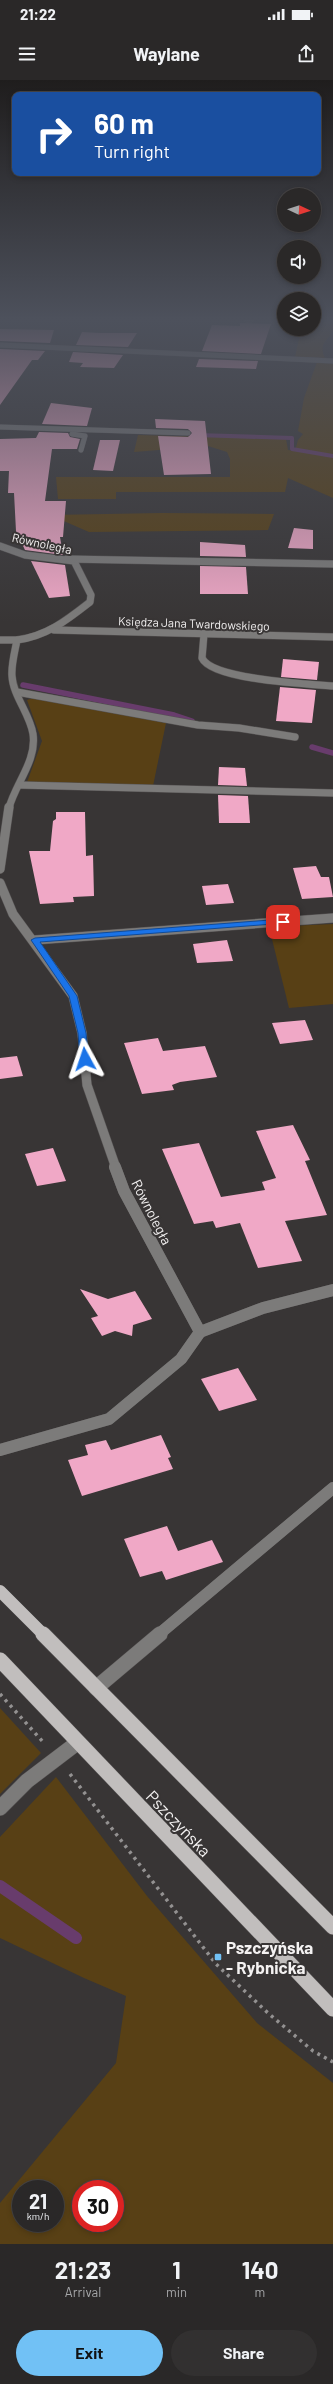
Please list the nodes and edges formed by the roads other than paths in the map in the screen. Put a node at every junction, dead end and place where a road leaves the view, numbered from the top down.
1 (0, 427) edge
2 (0, 432) edge
3 (188, 433) dead end
4 (81, 450) dead end
5 (0, 546) edge
6 (63, 559) junction
7 (333, 564) edge
8 (54, 630) junction
9 (204, 634) junction
10 (333, 637) edge
11 (0, 640) edge
12 (17, 640) junction
13 (333, 686) edge
14 (17, 692) junction
15 (295, 737) dead end
16 (19, 785) junction
17 (333, 792) edge
18 (0, 869) edge
19 (0, 883) edge
20 (333, 918) edge
21 (35, 940) junction
22 (333, 1290) edge
23 (200, 1332) junction
24 (0, 1450) edge
25 (333, 1488) edge
26 (0, 1590) edge
27 (0, 1660) edge
28 (96, 1688) junction
29 (77, 1743) junction
30 (0, 1808) edge
31 (333, 1926) edge
32 (333, 2009) edge

1 - 3 street
2 - 4 street
5 - 6 street, Równoległa
6 - 7 street
6 - 8 street, Równoległa
8 - 9 street, Księdza Jana Twardowskiego
8 - 12 street, Równoległa
9 - 10 street, Księdza Jana Twardowskiego
9 - 13 street
11 - 12 street, Równoległa
12 - 14 street
14 - 15 street
14 - 16 street
16 - 17 street
16 - 18 street
19 - 21 street, Równoległa
20 - 21 street
21 - 23 street, Równoległa
22 - 23 street
23 - 24 street
25 - 28 street
26 - 28 main road
27 - 29 main road, Pszczyńska
28 - 31 main road
29 - 30 street
29 - 32 main road, Pszczyńska

